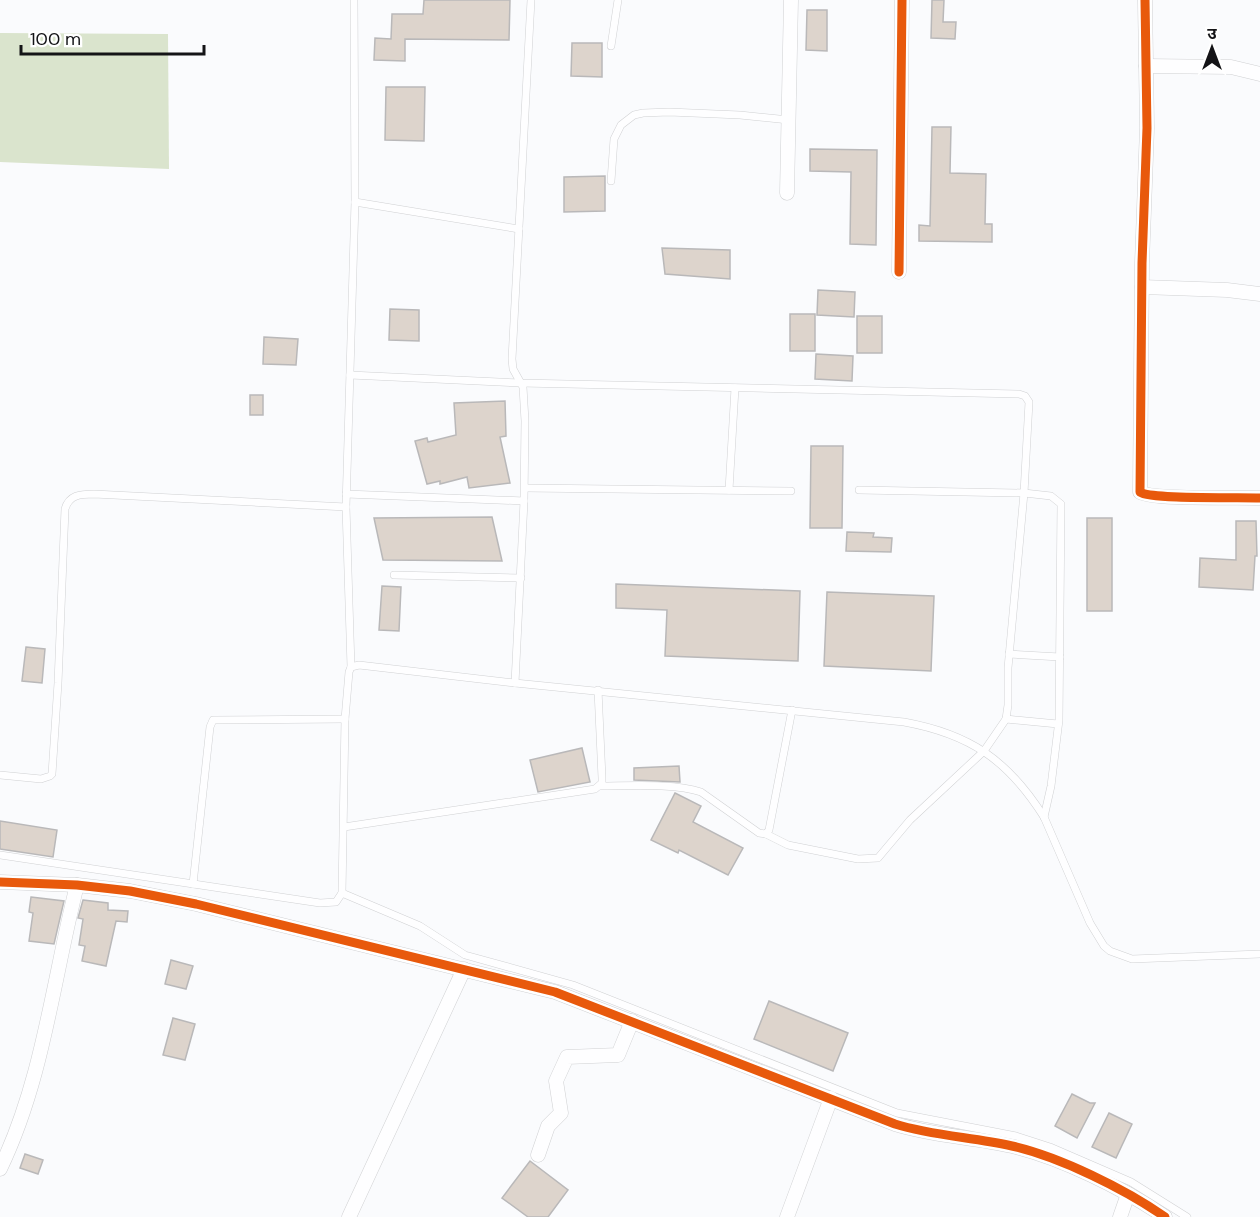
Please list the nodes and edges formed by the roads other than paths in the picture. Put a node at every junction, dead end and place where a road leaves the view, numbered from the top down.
1 (354, 0) edge
2 (531, 0) edge
3 (618, 0) edge
4 (791, 0) edge
5 (902, 0) edge
6 (1145, 0) edge
7 (611, 46) dead end
8 (1146, 66) junction
9 (1260, 74) edge
10 (789, 120) junction
11 (611, 181) dead end
12 (788, 193) dead end
13 (355, 202) junction
14 (519, 229) junction
15 (899, 272) dead end
16 (1142, 287) junction
17 (1260, 294) edge
18 (350, 375) junction
19 (521, 383) junction
20 (735, 388) junction
21 (525, 488) junction
22 (729, 490) junction
23 (859, 490) dead end
24 (791, 491) dead end
25 (1024, 493) junction
26 (346, 494) junction
27 (1260, 498) edge
28 (524, 501) junction
29 (346, 507) junction
30 (394, 574) dead end
31 (520, 578) junction
32 (1009, 654) junction
33 (1060, 657) junction
34 (351, 667) junction
35 (515, 683) junction
36 (598, 690) junction
37 (792, 710) junction
38 (345, 719) junction
39 (1006, 719) junction
40 (1058, 724) junction
41 (984, 751) junction
42 (0, 775) edge
43 (600, 786) junction
44 (1044, 817) junction
45 (344, 827) junction
46 (766, 834) junction
47 (0, 855) edge
48 (0, 882) edge
49 (192, 884) junction
50 (77, 885) junction
51 (342, 893) junction
52 (1260, 954) edge
53 (464, 969) junction
54 (632, 1021) junction
55 (831, 1098) junction
56 (538, 1155) dead end
57 (0, 1169) edge
58 (1128, 1194) junction
59 (349, 1217) edge
60 (787, 1217) edge
61 (1120, 1217) edge
62 (1165, 1217) edge
63 (1187, 1217) edge

1 - 13 lane
2 - 14 lane
3 - 7 lane
4 - 10 street
5 - 15 street
6 - 8 street
8 - 9 street
8 - 16 street
10 - 11 lane
10 - 12 street
13 - 14 lane
13 - 18 lane
14 - 19 lane
16 - 17 street
16 - 27 street
18 - 19 lane
18 - 26 lane
19 - 20 lane
19 - 21 lane
20 - 22 lane
20 - 25 lane
21 - 22 lane
21 - 28 lane
22 - 24 lane
23 - 25 lane
25 - 32 lane
25 - 33 lane
26 - 28 lane
26 - 29 lane
28 - 31 lane
29 - 34 lane
29 - 42 lane
30 - 31 lane
31 - 35 lane
32 - 33 lane
32 - 39 lane
33 - 40 lane
34 - 35 lane
34 - 38 lane
35 - 36 lane
36 - 37 lane
36 - 43 lane
37 - 41 lane
37 - 46 lane
38 - 45 lane
38 - 49 lane
39 - 40 lane
39 - 41 lane
40 - 44 lane
41 - 44 lane
41 - 46 lane
43 - 45 lane
43 - 46 lane
44 - 52 lane
45 - 51 lane
47 - 49 lane
48 - 50 street
49 - 51 lane
50 - 53 street
50 - 57 street
51 - 63 lane
53 - 54 street
53 - 59 street
54 - 55 street
54 - 56 street
55 - 58 street
55 - 60 street
58 - 61 street
58 - 62 street

